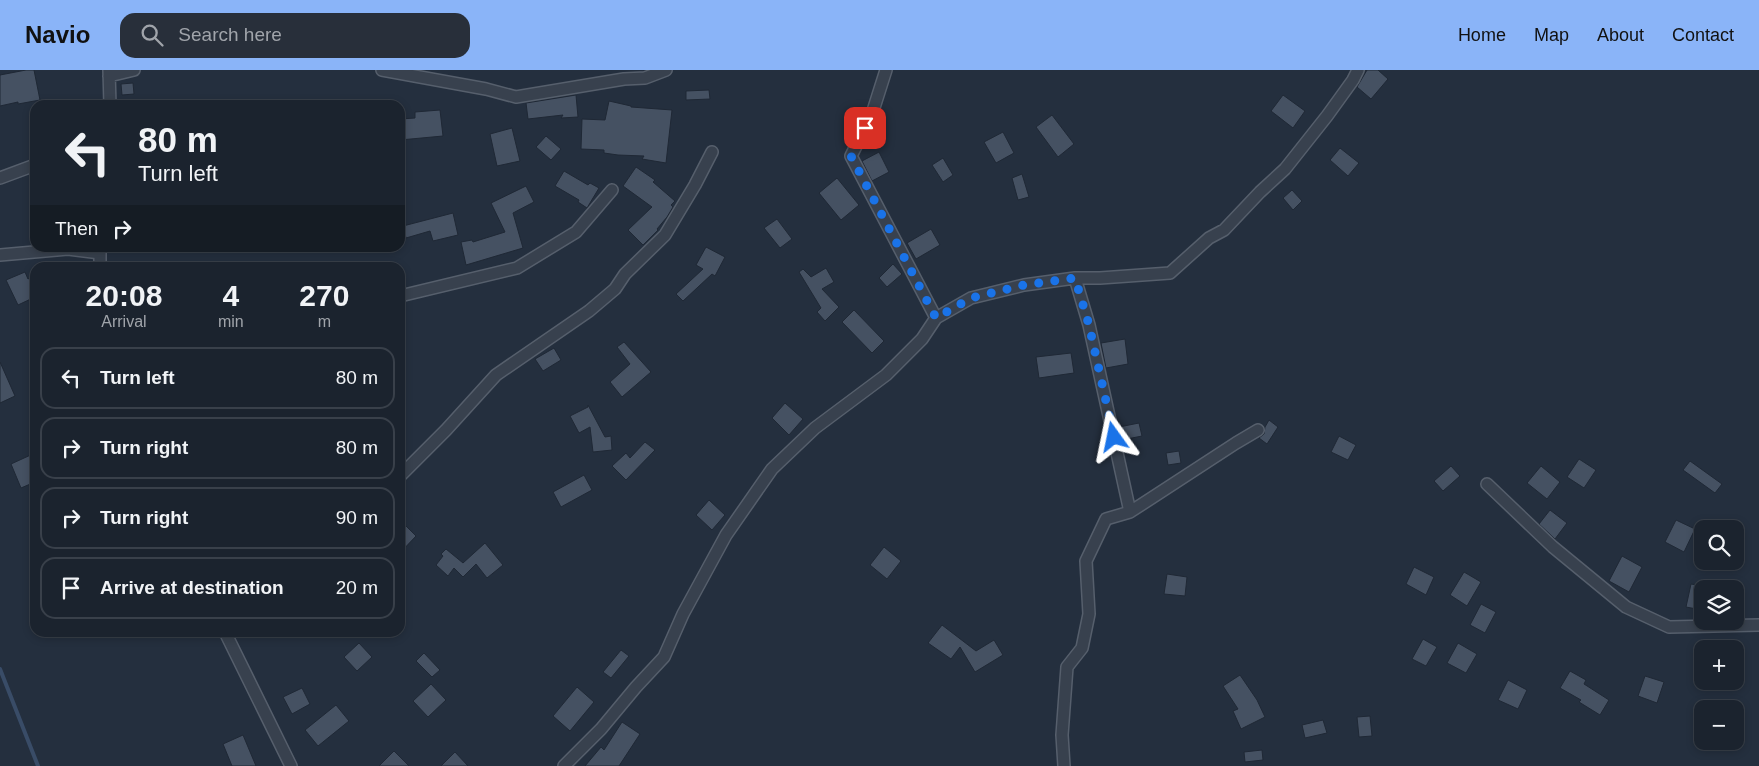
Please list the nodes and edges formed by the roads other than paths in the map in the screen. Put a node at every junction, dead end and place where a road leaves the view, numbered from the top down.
1 (134, 70) edge
2 (382, 70) edge
3 (666, 70) edge
4 (886, 70) edge
5 (1358, 70) edge
6 (109, 73) edge
7 (110, 100) edge
8 (712, 152) dead end
9 (30, 167) edge
10 (0, 178) edge
11 (612, 190) dead end
12 (34, 252) edge
13 (0, 255) edge
14 (1075, 278) junction
15 (405, 295) edge
16 (936, 318) junction
17 (1258, 430) dead end
18 (405, 471) edge
19 (1487, 484) dead end
20 (1130, 512) junction
21 (1759, 625) edge
22 (228, 637) edge
23 (292, 766) edge
24 (564, 766) edge
25 (1064, 766) edge

1 - 6 street
2 - 3 street
4 - 16 street
5 - 14 street
6 - 7 street
8 - 18 street
9 - 10 street
11 - 15 street
12 - 13 street
14 - 16 street
14 - 20 street
16 - 24 street
17 - 20 street
19 - 21 street
20 - 25 street
22 - 23 street

